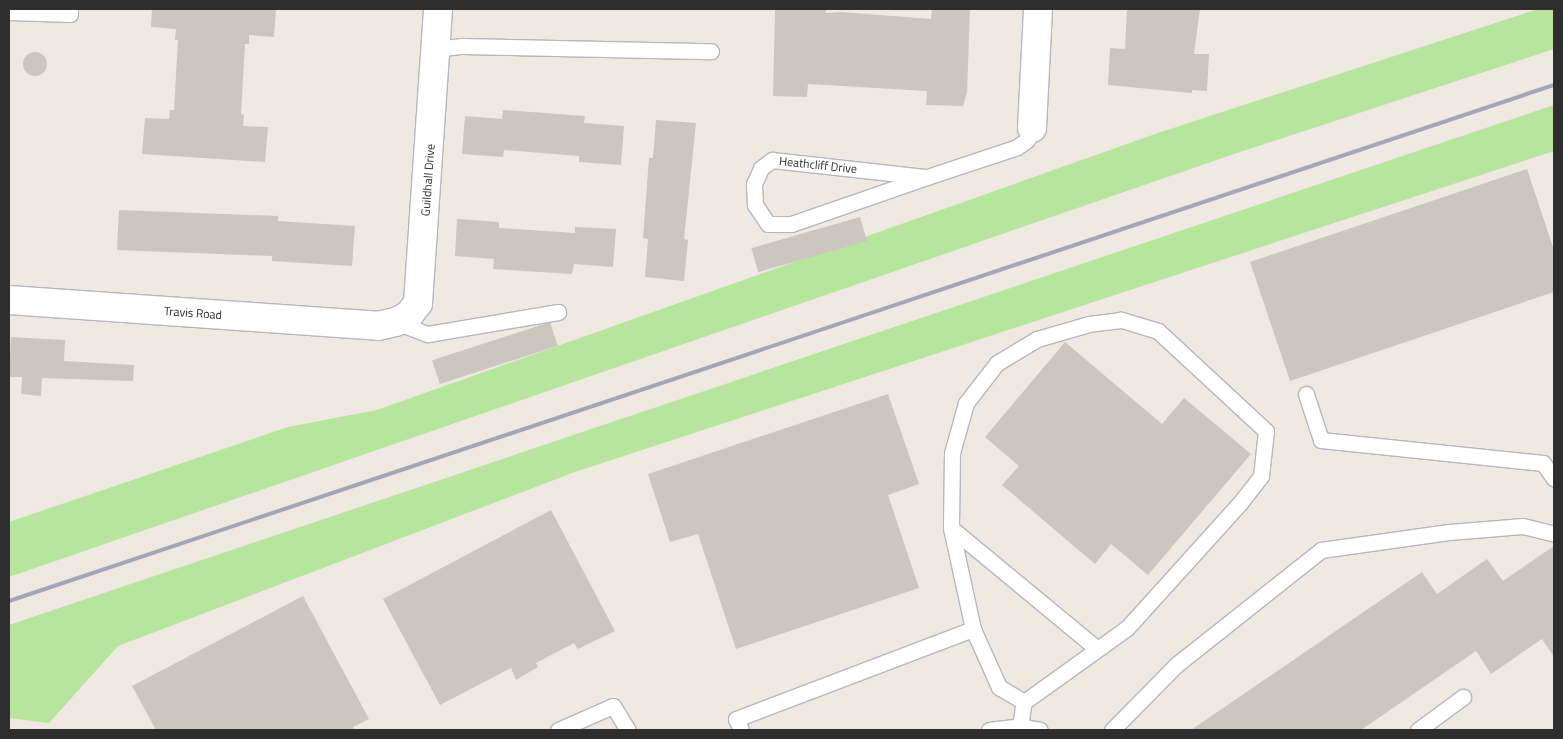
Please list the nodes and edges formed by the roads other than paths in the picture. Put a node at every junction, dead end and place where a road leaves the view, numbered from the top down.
1 (70, 9) edge
2 (438, 9) edge
3 (1038, 9) edge
4 (9, 12) edge
5 (436, 49) junction
6 (711, 52) dead end
7 (1032, 128) joint
8 (927, 177) junction
9 (9, 300) edge
10 (558, 312) dead end
11 (387, 324) junction
12 (1306, 394) dead end
13 (1554, 479) edge
14 (951, 528) junction
15 (1554, 534) edge
16 (973, 629) junction
17 (1096, 648) junction
18 (1463, 697) dead end
19 (1024, 702) junction
20 (1020, 726) junction
21 (558, 730) edge
22 (628, 730) edge
23 (741, 730) edge
24 (989, 730) edge
25 (1040, 730) edge
26 (1112, 730) edge
27 (1418, 730) edge

1 - 4 lane
2 - 5 street, Guildhall Drive
3 - 7 street, Heathcliff Drive
5 - 6 lane
5 - 11 street, Guildhall Drive
7 - 8 lane, Heathcliff Drive
8 - 8 lane, Heathcliff Drive
9 - 11 street, Travis Road
10 - 11 lane
12 - 13 lane
14 - 16 lane
14 - 17 lane
14 - 17 lane
15 - 26 lane
16 - 19 lane
16 - 23 lane
17 - 19 lane
18 - 27 lane
19 - 20 lane
20 - 24 lane
20 - 25 lane
21 - 22 lane

